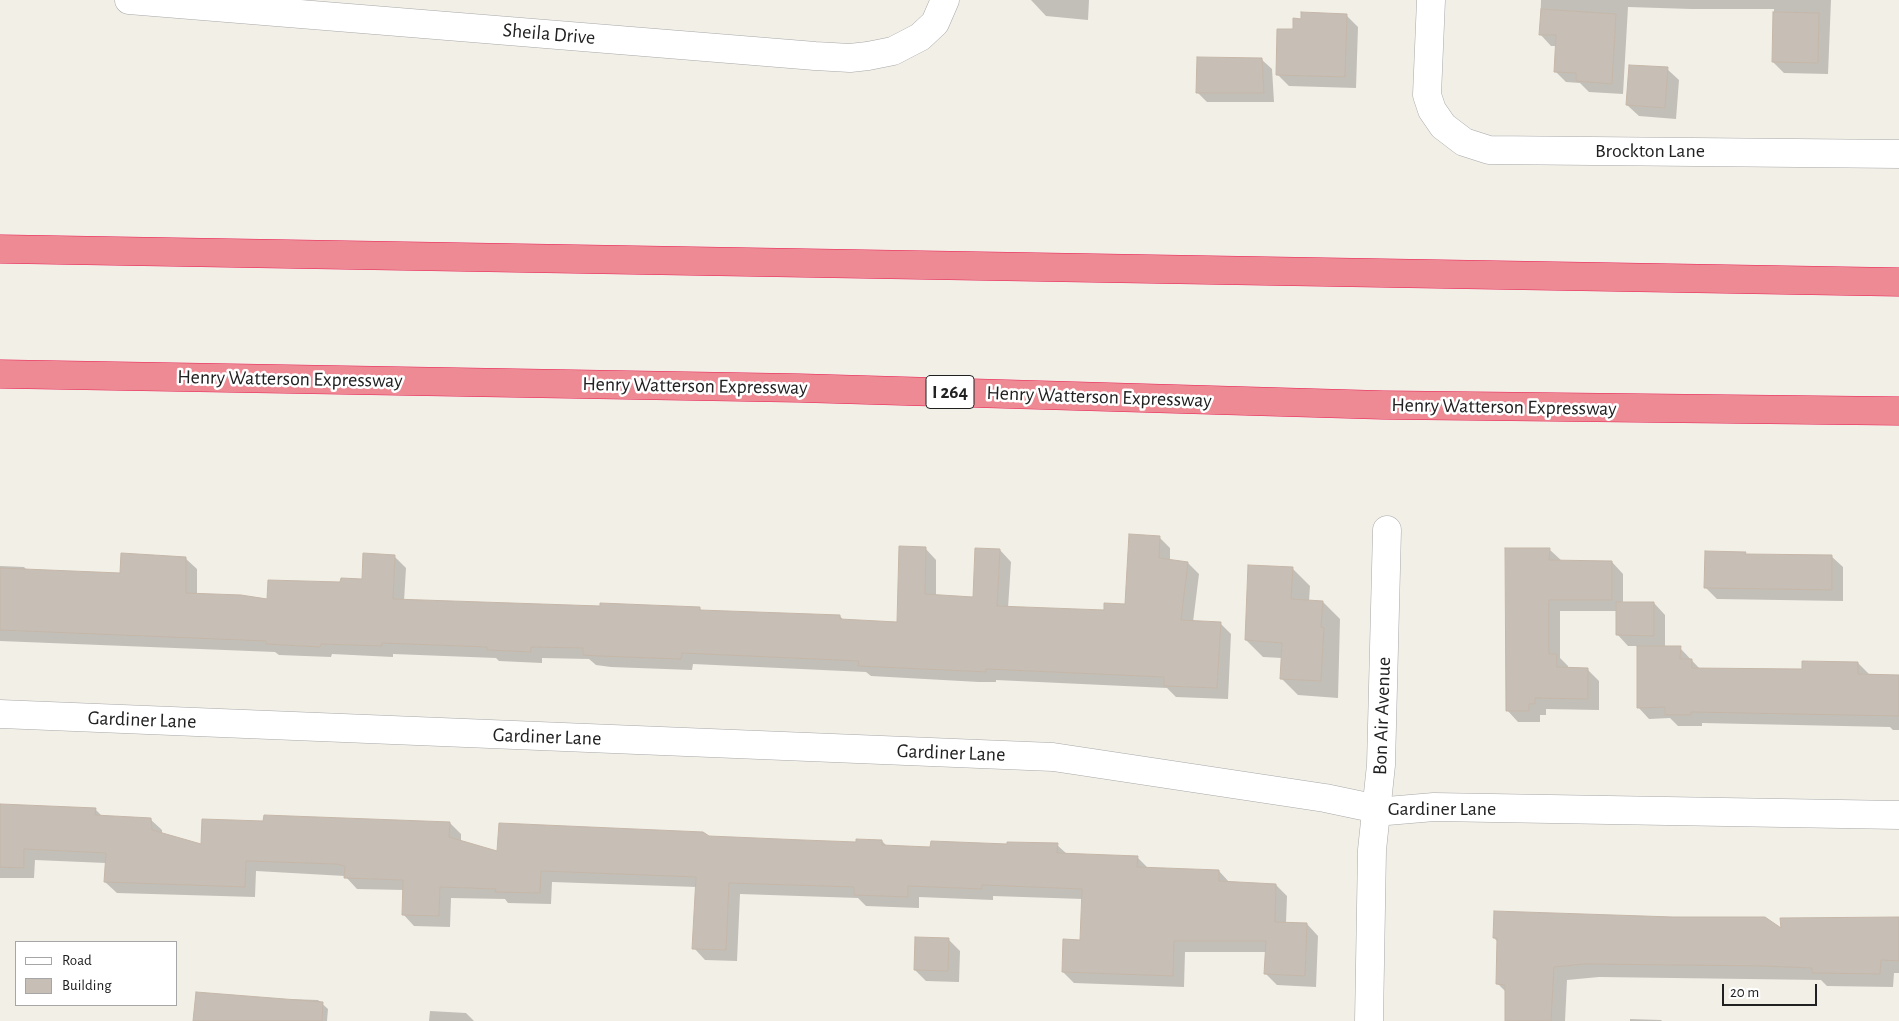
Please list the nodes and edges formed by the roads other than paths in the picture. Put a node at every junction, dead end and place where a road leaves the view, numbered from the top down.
1 (129, 0) edge
2 (945, 0) edge
3 (1431, 0) edge
4 (1899, 154) edge
5 (0, 249) edge
6 (1899, 282) edge
7 (0, 374) edge
8 (1899, 411) edge
9 (1387, 530) dead end
10 (0, 714) edge
11 (1377, 809) junction
12 (1899, 815) edge
13 (1369, 1021) edge

1 - 2 street, Sheila Drive
3 - 4 street, Brockton Lane
5 - 6 highway
7 - 8 highway, Henry Watterson Expressway / I 264
9 - 11 street, Bon Air Avenue
10 - 11 street, Gardiner Lane
11 - 12 street, Gardiner Lane
11 - 13 street, Bon Air Avenue

